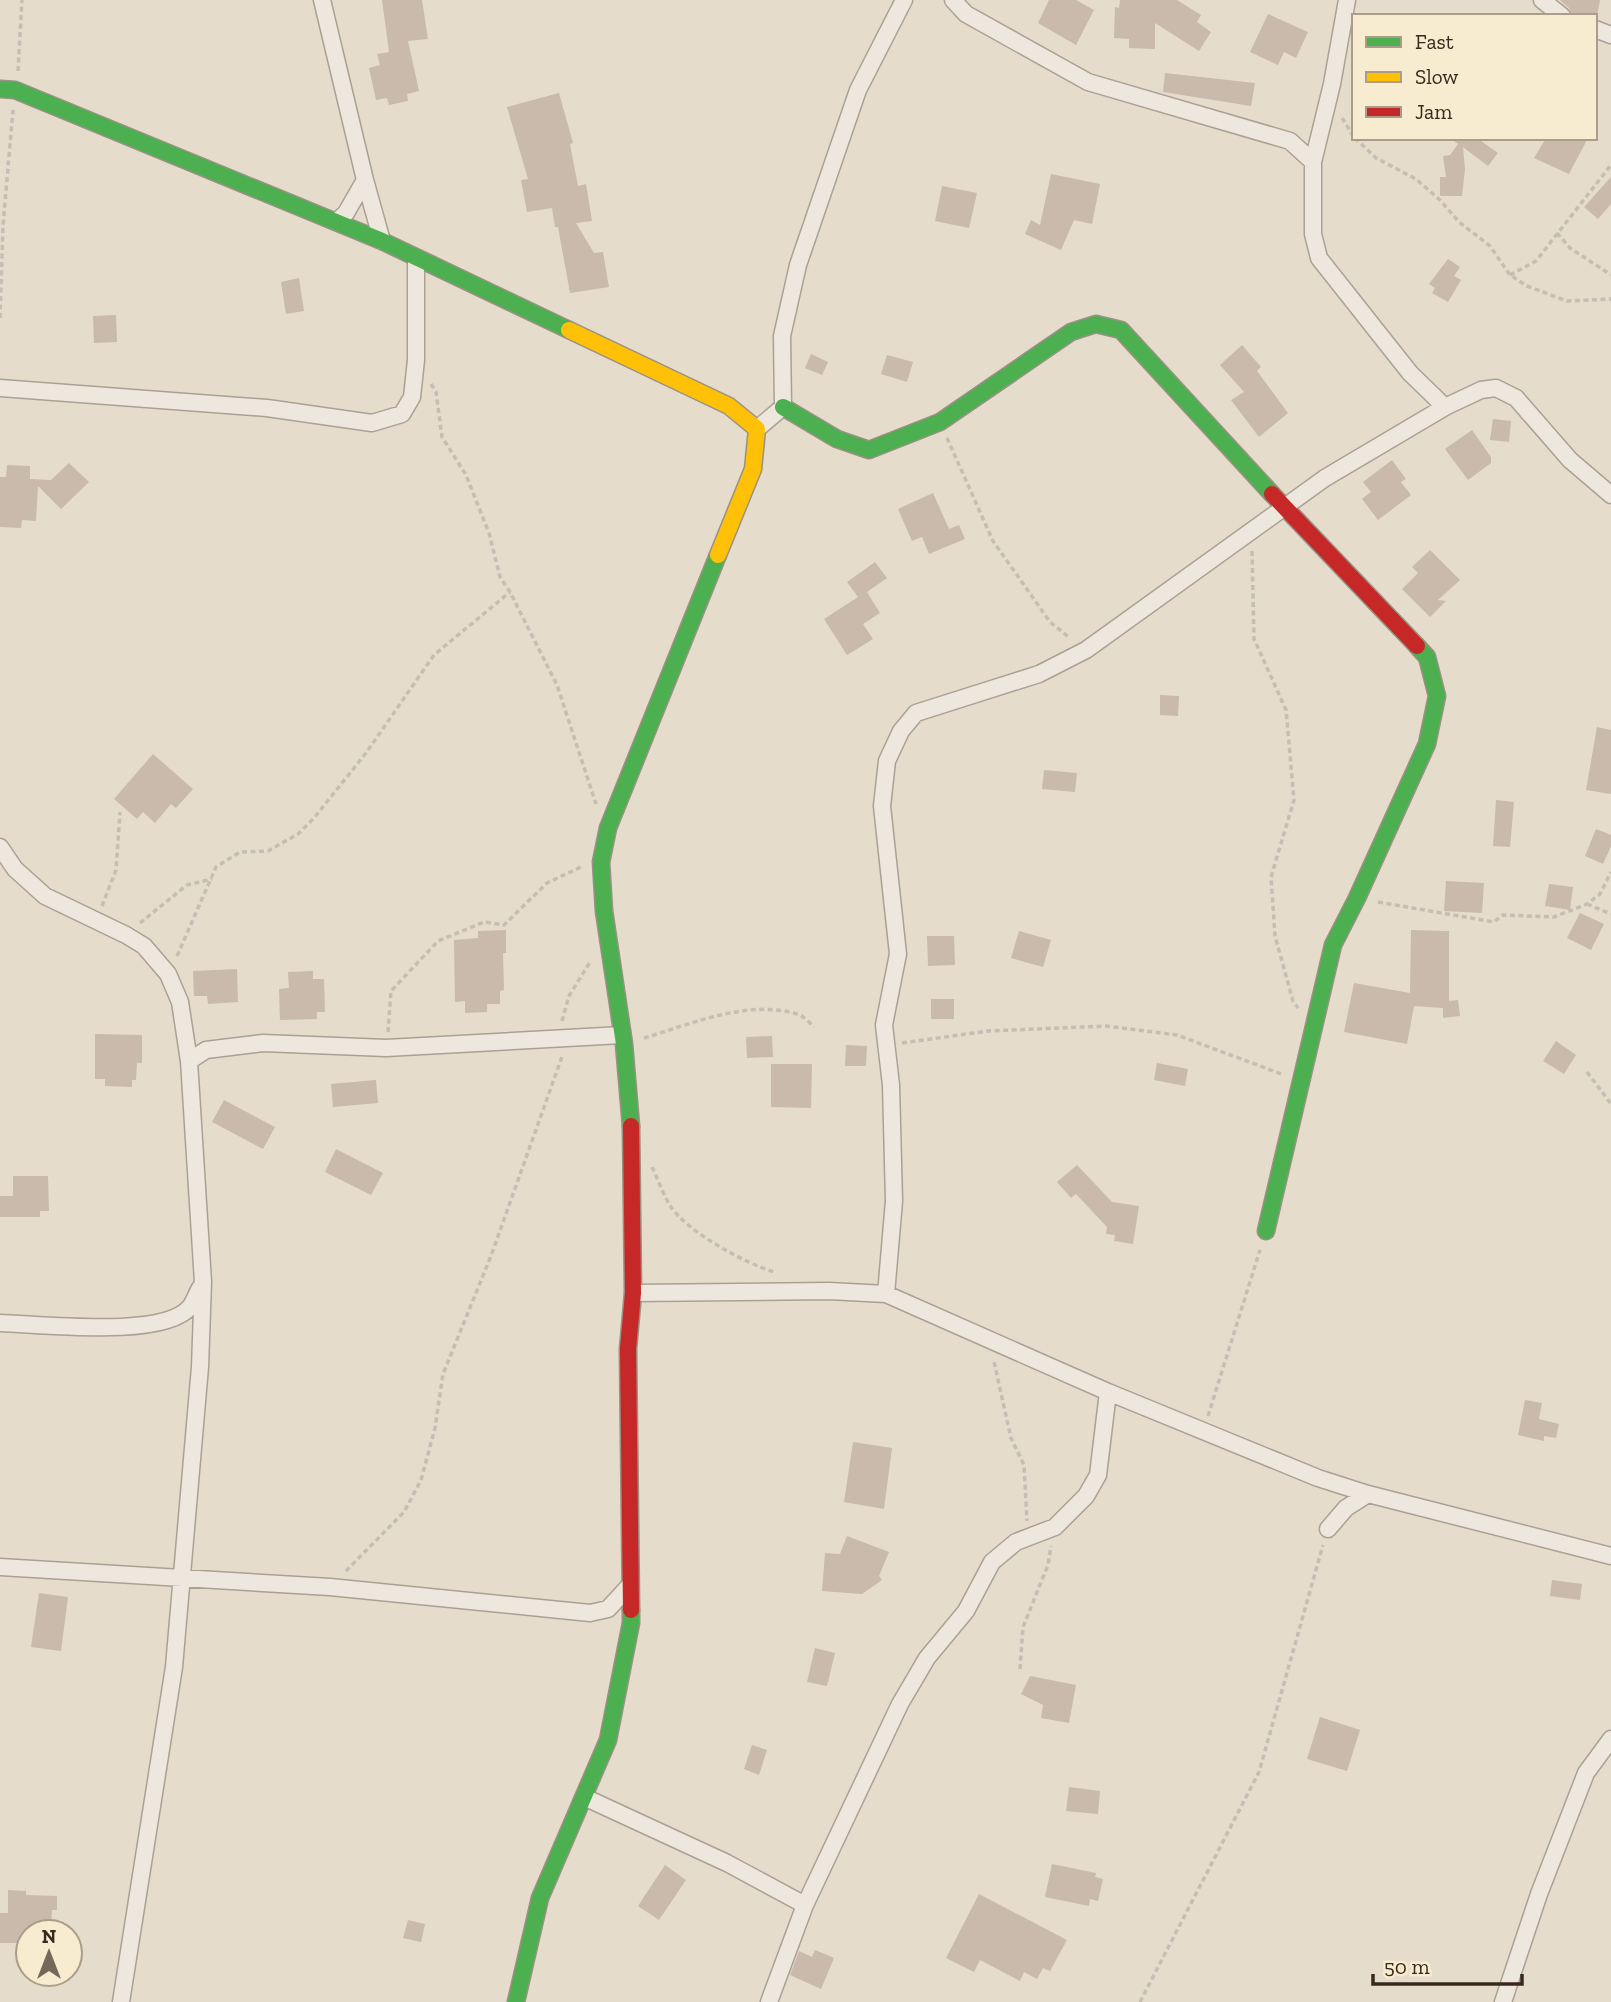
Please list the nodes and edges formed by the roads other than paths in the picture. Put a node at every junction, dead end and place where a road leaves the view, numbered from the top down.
1 (322, 0) edge
2 (904, 0) edge
3 (954, 0) edge
4 (1347, 0) edge
5 (1542, 0) edge
6 (1560, 14) edge
7 (8, 90) edge
8 (1313, 162) junction
9 (365, 180) junction
10 (336, 222) junction
11 (382, 241) junction
12 (416, 259) junction
13 (0, 388) edge
14 (783, 407) junction
15 (1445, 407) junction
16 (757, 429) junction
17 (1611, 495) edge
18 (1284, 508) junction
19 (0, 847) edge
20 (623, 1040) junction
21 (188, 1061) junction
22 (1266, 1231) road end
23 (203, 1282) junction
24 (633, 1293) junction
25 (886, 1294) junction
26 (0, 1323) edge
27 (1108, 1392) junction
28 (1368, 1494) junction
29 (1328, 1530) road end
30 (1611, 1556) edge
31 (0, 1567) edge
32 (182, 1579) junction
33 (630, 1585) junction
34 (1611, 1738) edge
35 (584, 1797) junction
36 (805, 1905) junction
37 (121, 2002) edge
38 (516, 2002) edge
39 (769, 2002) edge
40 (1503, 2002) edge

1 - 9 street
2 - 14 street
3 - 8 street
4 - 8 street
5 - 6 street
7 - 10 street
8 - 15 street
9 - 10 street
9 - 11 street
10 - 11 street
11 - 12 street
12 - 13 street
12 - 16 street
14 - 16 street
14 - 18 street
15 - 17 street
15 - 18 street
16 - 20 street
18 - 22 street
18 - 25 street
19 - 21 street
20 - 21 street
20 - 24 street
21 - 23 street
23 - 26 street
23 - 32 street
24 - 25 street
24 - 33 street
25 - 27 street
27 - 28 street
27 - 36 street
28 - 29 street
28 - 30 street
31 - 32 street
32 - 33 street
32 - 37 street
33 - 35 street
34 - 40 street
35 - 36 street
35 - 38 street
36 - 39 street

